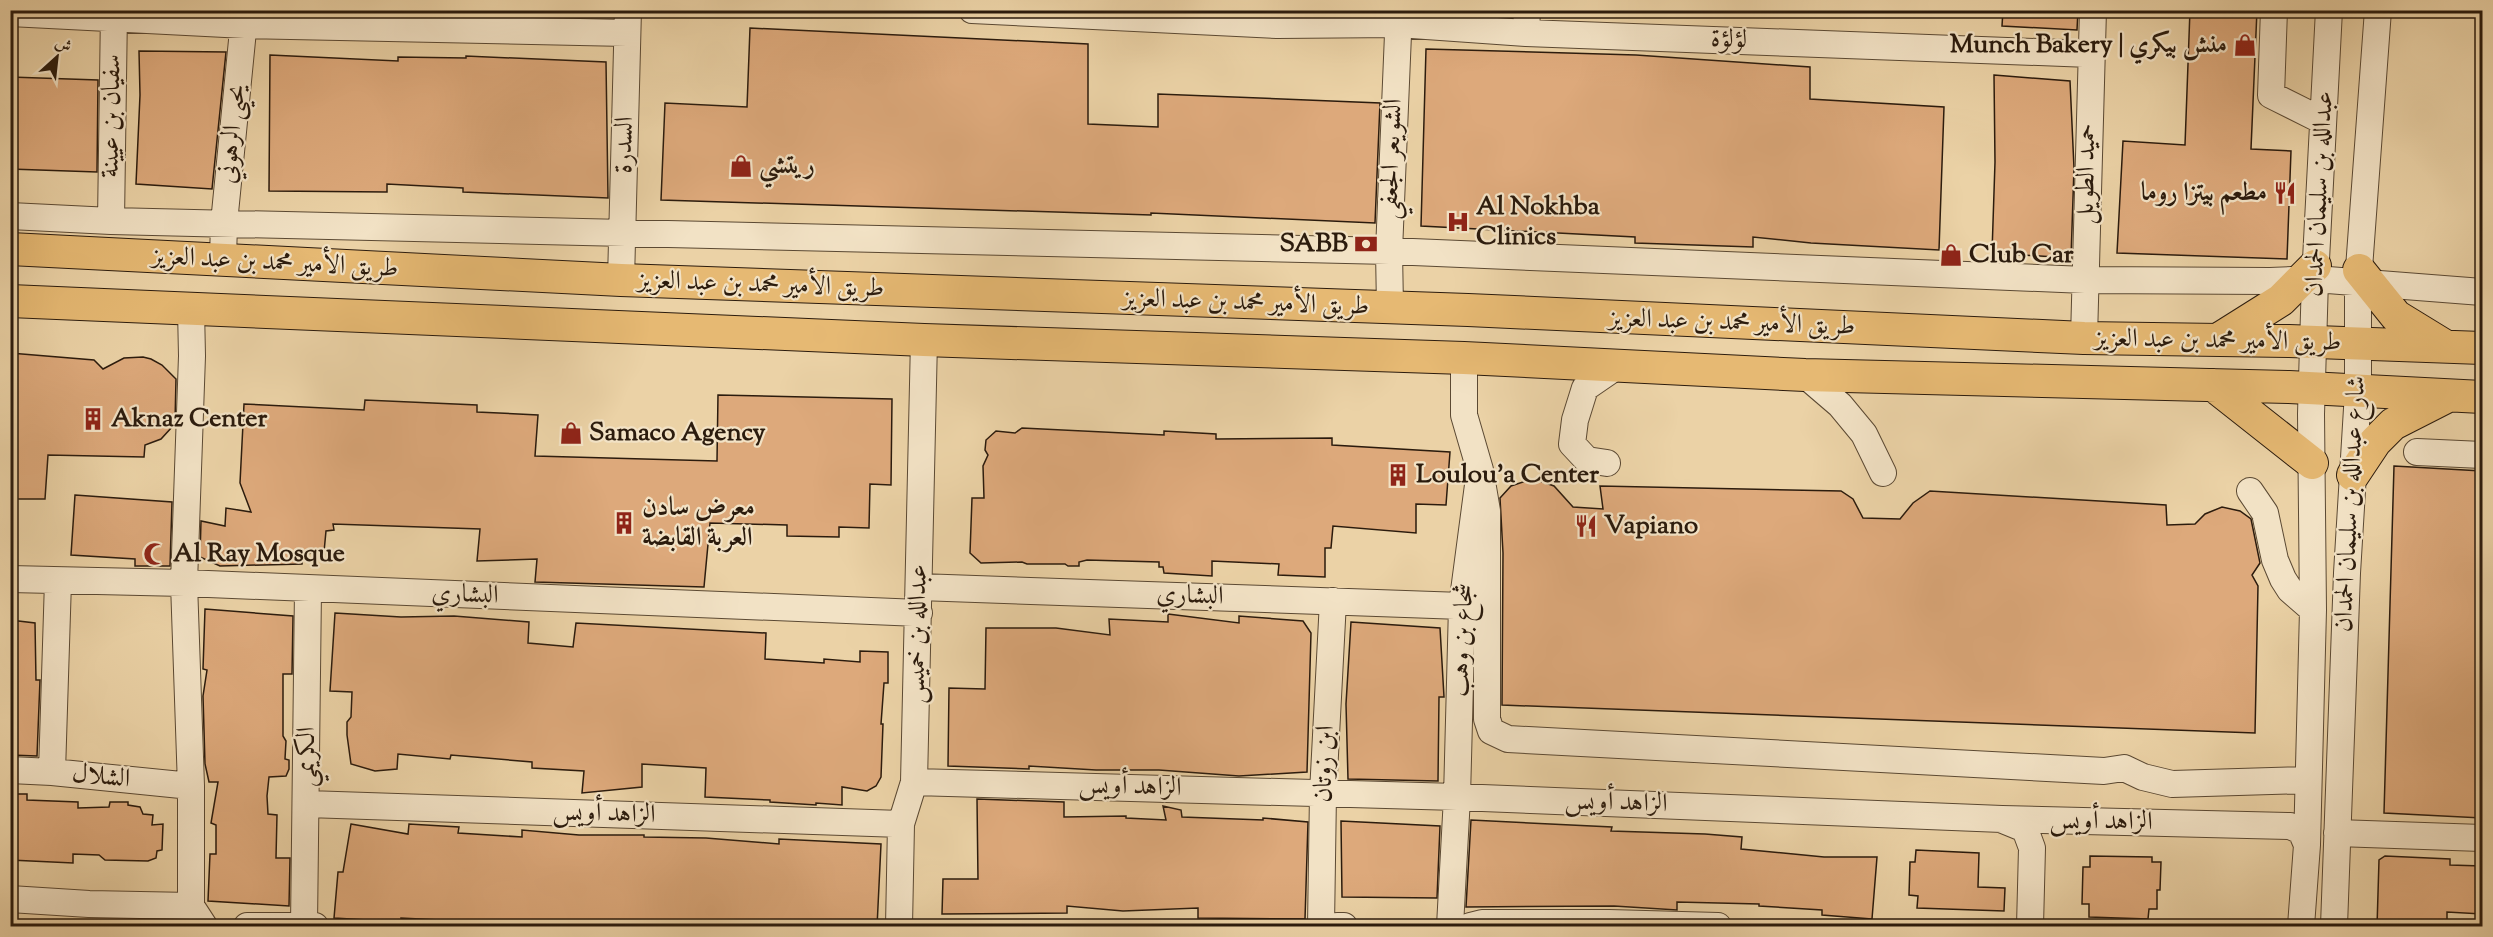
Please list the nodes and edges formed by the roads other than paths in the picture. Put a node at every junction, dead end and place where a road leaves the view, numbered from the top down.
1 (972, 10) edge
2 (2093, 10) edge
3 (2274, 10) edge
4 (2329, 10) edge
5 (2378, 10) edge
6 (10, 13) edge
7 (114, 15) edge
8 (1399, 17) edge
9 (245, 18) edge
10 (1277, 18) edge
11 (628, 22) edge
12 (1527, 22) edge
13 (2090, 54) junction
14 (2323, 121) junction
15 (10, 216) edge
16 (111, 221) junction
17 (224, 223) junction
18 (624, 233) junction
19 (10, 249) edge
20 (1389, 251) junction
21 (223, 259) junction
22 (452, 273) junction
23 (2311, 275) junction
24 (2362, 278) junction
25 (621, 280) junction
26 (2085, 280) junction
27 (2482, 292) edge
28 (10, 301) edge
29 (1390, 307) junction
30 (192, 309) junction
31 (345, 315) junction
32 (2084, 338) junction
33 (2219, 339) junction
34 (924, 340) junction
35 (2315, 342) junction
36 (2359, 343) junction
37 (2446, 347) junction
38 (2482, 348) edge
39 (1286, 351) junction
40 (1464, 358) junction
41 (1617, 366) junction
42 (1805, 375) junction
43 (2212, 385) junction
44 (2358, 392) junction
45 (2448, 396) junction
46 (2482, 397) edge
47 (2312, 401) junction
48 (2418, 452) dead end
49 (2482, 455) edge
50 (2312, 462) junction
51 (1607, 463) dead end
52 (1480, 470) junction
53 (1882, 473) dead end
54 (2353, 475) junction
55 (2250, 491) dead end
56 (10, 579) edge
57 (58, 581) junction
58 (184, 583) junction
59 (919, 587) junction
60 (308, 589) junction
61 (1333, 601) junction
62 (1462, 606) junction
63 (2313, 610) junction
64 (920, 613) junction
65 (10, 770) edge
66 (52, 772) junction
67 (2307, 780) junction
68 (914, 782) junction
69 (191, 786) junction
70 (1323, 793) junction
71 (1457, 797) junction
72 (307, 804) junction
73 (2002, 819) junction
74 (901, 824) junction
75 (2337, 833) junction
76 (2482, 838) edge
77 (2307, 845) junction
78 (10, 899) edge
79 (88, 915) edge
80 (197, 916) edge
81 (1478, 925) edge
82 (1609, 925) edge
83 (310, 926) edge
84 (247, 927) edge
85 (899, 927) edge
86 (1321, 927) edge
87 (1337, 927) edge
88 (1344, 927) edge
89 (1450, 927) edge
90 (1718, 927) edge
91 (2030, 927) edge
92 (2301, 927) edge
93 (2334, 927) edge

1 - 10 street, لؤلؤة
2 - 13 street, حميد الطويل
3 - 14 street
4 - 14 street, عبدالله بن سليمان الحمدان
5 - 24 street, شارع عبدالله بن سليمان الحمدان
6 - 7 street
7 - 9 street
7 - 16 street, سفيان بن عيينة
8 - 10 street, لؤلؤة
8 - 12 street, لؤلؤة
8 - 20 street, الشويعر الجعفي
9 - 11 street
9 - 17 street, يحيى الرهوني
11 - 18 street, السدرة
12 - 13 street, لؤلؤة
13 - 26 street, حميد الطويل
14 - 23 street, عبدالله بن سليمان الحمدان
15 - 16 street
16 - 17 street
17 - 18 street
17 - 21 street, يحيى الرهوني
18 - 20 street
18 - 25 street, السدرة
19 - 21 main road, طريق الأمير محمد بن عبد العزيز
20 - 26 street
20 - 29 street, الشويعر الجعفي
21 - 22 main road, طريق الأمير محمد بن عبد العزيز
22 - 25 main road, طريق الأمير محمد بن عبد العزيز
22 - 31 main road
23 - 24 street
23 - 26 street
23 - 33 main road
23 - 35 street, عبدالله بن سليمان الحمدان
24 - 27 street
24 - 36 street, شارع عبدالله بن سليمان الحمدان
24 - 37 main road
25 - 29 main road, طريق الأمير محمد بن عبد العزيز
26 - 32 street, حميد الطويل
28 - 30 main road, طريق الأمير محمد بن عبد العزيز
29 - 32 main road, طريق الأمير محمد بن عبد العزيز
29 - 39 main road
30 - 31 main road, طريق الأمير محمد بن عبد العزيز
30 - 58 street
31 - 34 main road, طريق الأمير محمد بن عبد العزيز
32 - 33 main road, طريق الأمير محمد بن عبد العزيز
33 - 35 main road, طريق الأمير محمد بن عبد العزيز
34 - 39 main road, طريق الأمير محمد بن عبد العزيز
34 - 59 street, عبدالله بن خميس
35 - 36 main road, طريق الأمير محمد بن عبد العزيز
35 - 47 street, عبدالله بن سليمان الحمدان
36 - 37 main road, طريق الأمير محمد بن عبد العزيز
36 - 44 street, شارع عبدالله بن سليمان الحمدان
37 - 38 main road, طريق الأمير محمد بن عبد العزيز
39 - 40 main road, طريق الأمير محمد بن عبد العزيز
40 - 41 main road, طريق الأمير محمد بن عبد العزيز
40 - 52 street, شجاع بن وهب
41 - 42 main road, طريق الأمير محمد بن عبد العزيز
41 - 51 street
42 - 43 main road, طريق الأمير محمد بن عبد العزيز
42 - 53 street
43 - 47 main road, طريق الأمير محمد بن عبد العزيز
43 - 50 main road
44 - 45 main road, طريق الأمير محمد بن عبد العزيز
44 - 47 main road, طريق الأمير محمد بن عبد العزيز
44 - 54 street, شارع عبدالله بن سليمان الحمدان
45 - 46 main road, طريق الأمير محمد بن عبد العزيز
45 - 54 main road
47 - 50 street, شارع عبدالله بن سليمان الحمدان
48 - 49 street
50 - 63 street, شارع عبدالله بن سليمان الحمدان
52 - 62 street, شجاع بن وهب
52 - 67 street
54 - 75 street, شارع عبدالله بن سليمان الحمدان
55 - 63 street
56 - 57 street, البشاري
57 - 58 street, البشاري
57 - 66 street
58 - 60 street, البشاري
58 - 69 street
59 - 61 street, البشاري
59 - 64 street, عبدالله بن خميس
60 - 64 street, البشاري
60 - 72 street, الكريمي
61 - 62 street, البشاري
61 - 70 street, ابن زوتان
62 - 71 street, شجاع بن وهب
63 - 67 street, شارع عبدالله بن سليمان الحمدان
64 - 68 street, عبدالله بن خميس
65 - 66 street, الشلال
66 - 69 street, الشلال
67 - 77 street, شارع عبدالله بن سليمان الحمدان
68 - 70 street, الزاهد أويس
68 - 74 street, عبدالله بن خميس
69 - 80 street
70 - 71 street, الزاهد أويس
70 - 86 street, ابن زوتان
71 - 73 street, الزاهد أويس
71 - 89 street, شجاع بن وهب
72 - 74 street, الزاهد أويس
72 - 83 street, الكريمي
73 - 77 street, الزاهد أويس
73 - 91 street
74 - 85 street, عبدالله بن خميس
75 - 76 street
75 - 93 street, شارع عبدالله بن سليمان الحمدان
77 - 92 street, شارع عبدالله بن سليمان الحمدان
78 - 79 street
79 - 80 street
81 - 82 street
82 - 90 street
83 - 84 street
87 - 88 street

